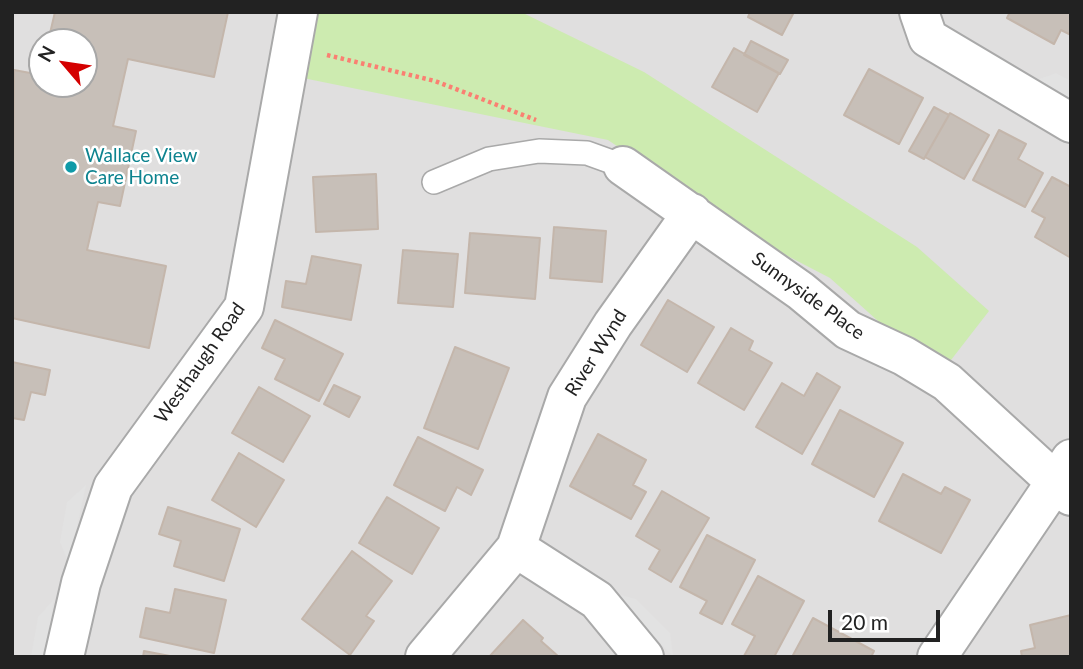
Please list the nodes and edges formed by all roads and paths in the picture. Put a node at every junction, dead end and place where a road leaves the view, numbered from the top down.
1 (919, 12) edge
2 (295, 29) edge
3 (1071, 123) edge
4 (546, 124) dead end
5 (623, 166) joint
6 (434, 182) dead end
7 (692, 213) junction
8 (1065, 479) edge
9 (516, 548) junction
10 (64, 657) edge
11 (425, 657) edge
12 (644, 657) edge
13 (937, 657) edge

1 - 3 street
2 - 4 path
2 - 10 street, Westhaugh Road
5 - 6 lane
5 - 7 street, Sunnyside Place
7 - 8 street, Sunnyside Place
7 - 9 street, River Wynd
8 - 13 street
9 - 11 street, River Wynd
9 - 12 street

